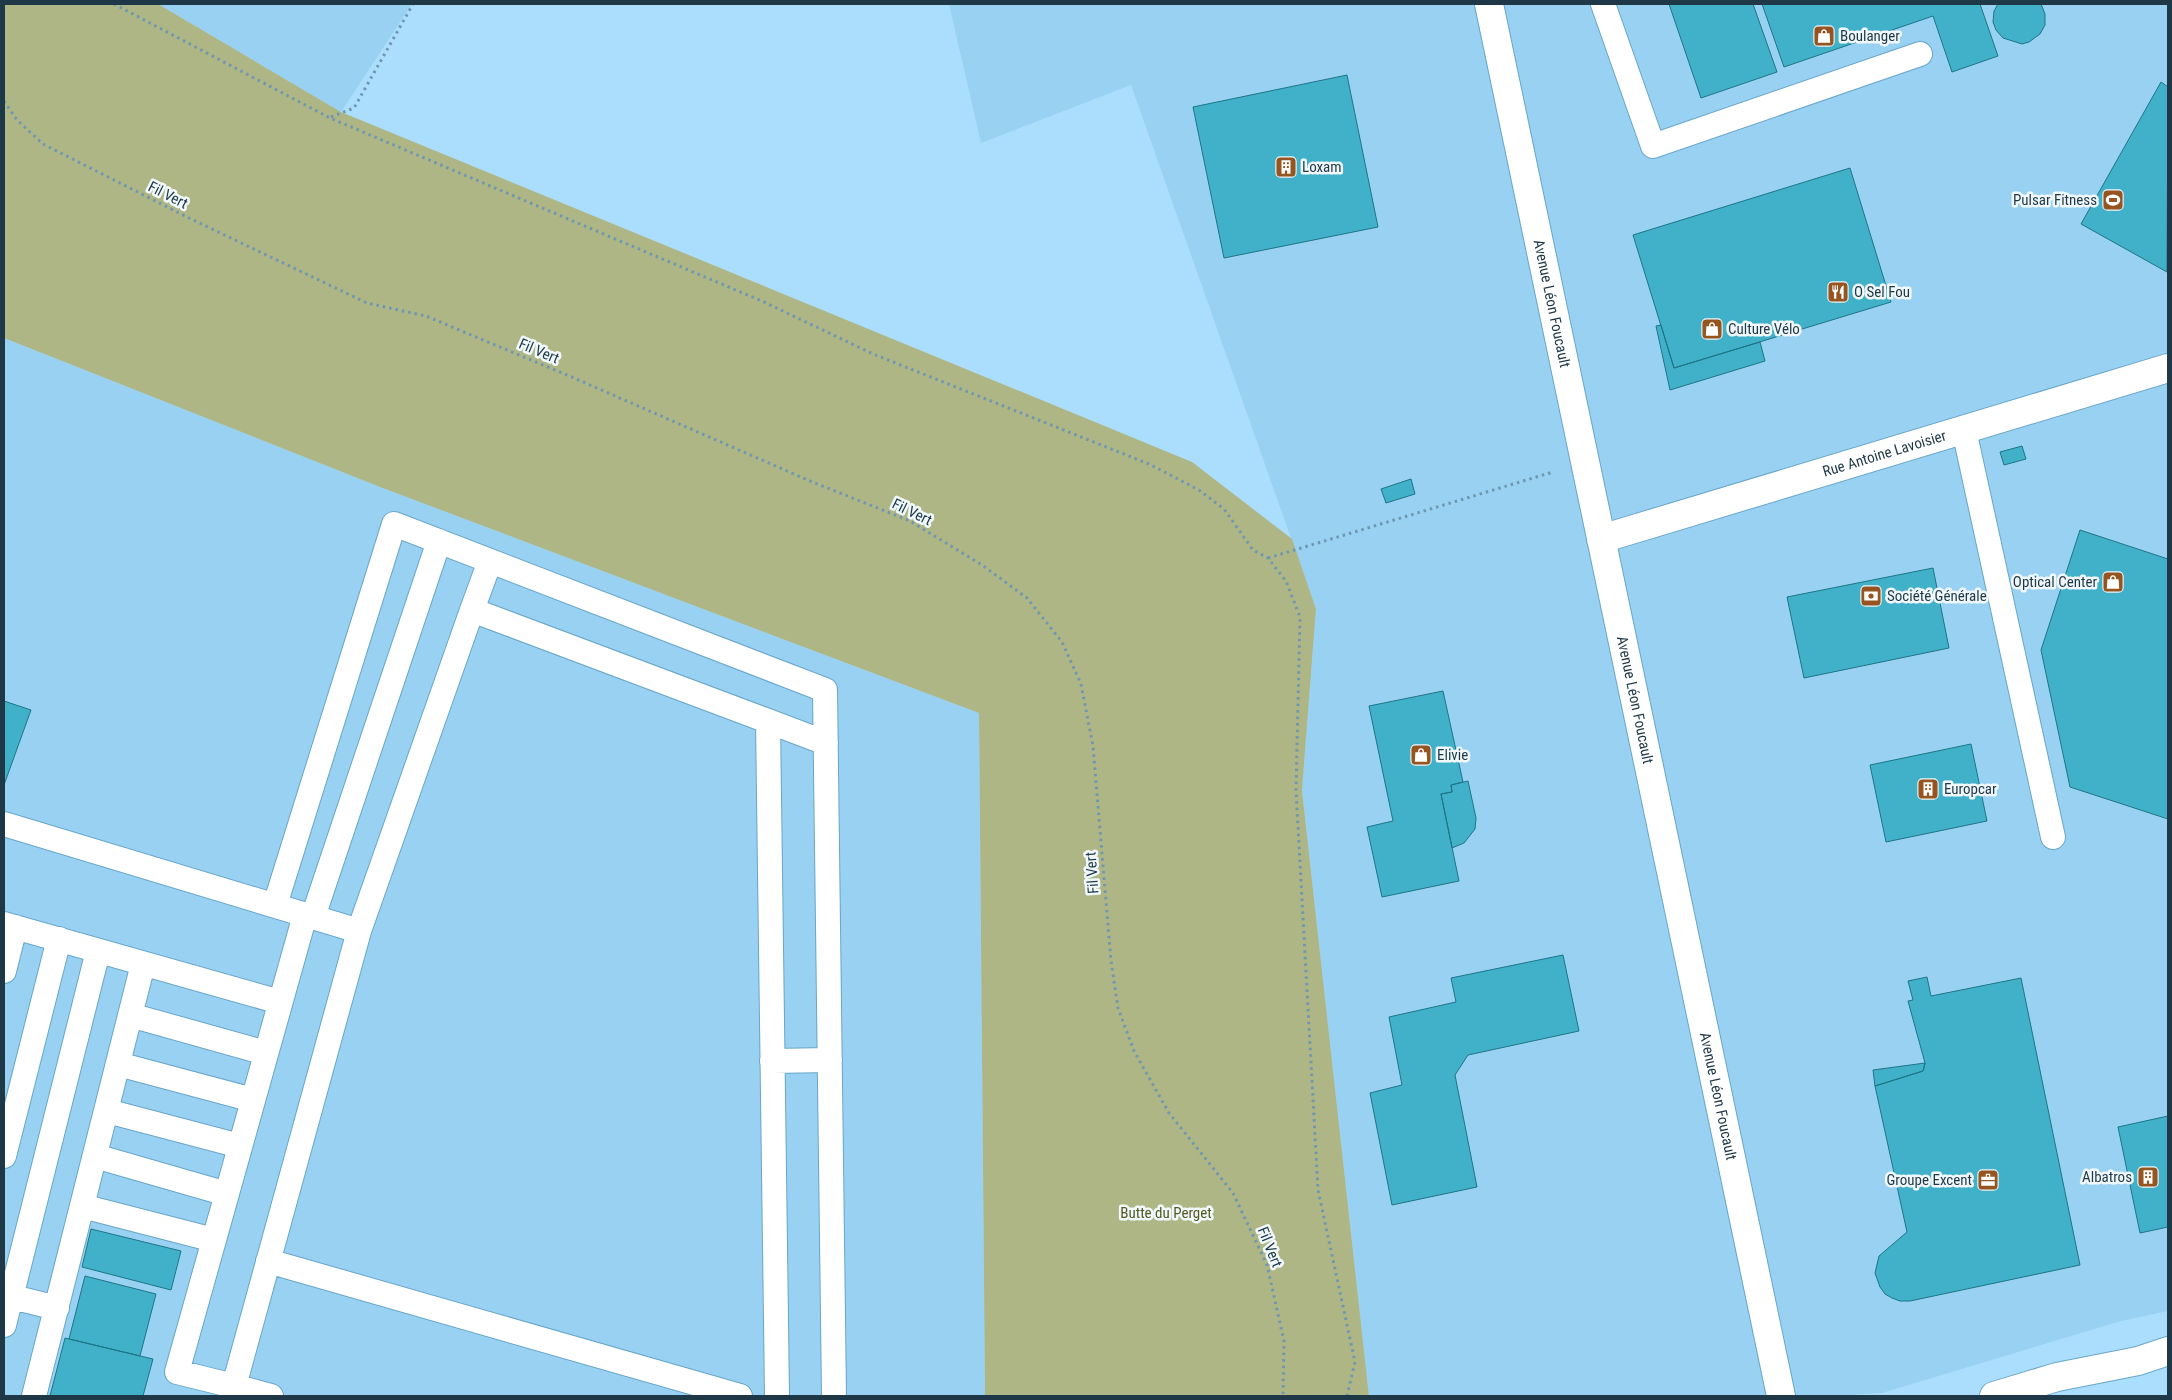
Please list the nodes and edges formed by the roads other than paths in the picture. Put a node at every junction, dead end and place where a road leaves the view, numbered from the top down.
1 (1489, 4) edge
2 (1603, 4) edge
3 (1920, 54) dead end
4 (2168, 368) edge
5 (1964, 430) junction
6 (1601, 539) junction
7 (439, 541) junction
8 (490, 561) junction
9 (472, 610) junction
10 (768, 721) junction
11 (826, 743) junction
12 (4, 826) edge
13 (2054, 837) dead end
14 (275, 905) junction
15 (309, 916) junction
16 (9, 926) edge
17 (359, 932) junction
18 (59, 939) junction
19 (98, 950) junction
20 (143, 964) junction
21 (4, 971) edge
22 (280, 1002) junction
23 (130, 1015) junction
24 (266, 1053) junction
25 (830, 1060) junction
26 (772, 1061) junction
27 (118, 1064) junction
28 (253, 1100) junction
29 (106, 1111) junction
30 (240, 1146) junction
31 (4, 1156) edge
32 (95, 1156) junction
33 (227, 1194) junction
34 (82, 1206) junction
35 (214, 1240) junction
36 (268, 1261) junction
37 (7, 1295) edge
38 (57, 1308) junction
39 (4, 1325) edge
40 (2168, 1351) edge
41 (2138, 1361) junction
42 (2168, 1364) edge
43 (234, 1386) junction
44 (196, 1387) edge
45 (34, 1396) edge
46 (270, 1396) edge
47 (740, 1396) edge
48 (777, 1396) edge
49 (834, 1396) edge
50 (1781, 1396) edge
51 (1994, 1396) edge

1 - 6 street, Avenue Léon Foucault
2 - 3 lane
4 - 5 street, Rue Antoine Lavoisier
5 - 6 street, Rue Antoine Lavoisier
5 - 13 lane
6 - 50 street, Avenue Léon Foucault
7 - 8 lane
7 - 14 lane
7 - 15 lane
8 - 9 lane
8 - 11 lane
9 - 10 lane
9 - 17 lane
10 - 11 lane
10 - 26 lane
11 - 25 lane
12 - 14 lane
14 - 15 lane
15 - 17 lane
15 - 22 lane
16 - 18 lane
16 - 21 lane
17 - 36 lane
18 - 19 lane
18 - 31 lane
19 - 20 lane
19 - 37 lane
20 - 22 lane
20 - 23 lane
22 - 24 lane
23 - 24 lane
23 - 27 lane
24 - 28 lane
25 - 26 lane
25 - 49 lane
26 - 48 lane
27 - 28 lane
27 - 29 lane
28 - 30 lane
29 - 30 lane
29 - 32 lane
30 - 33 lane
32 - 33 lane
32 - 34 lane
33 - 35 lane
34 - 35 lane
34 - 38 lane
35 - 44 lane
36 - 43 lane
36 - 47 lane
37 - 38 lane
37 - 39 lane
38 - 45 lane
40 - 41 street
41 - 42 street
41 - 51 street
43 - 44 lane
43 - 46 lane

